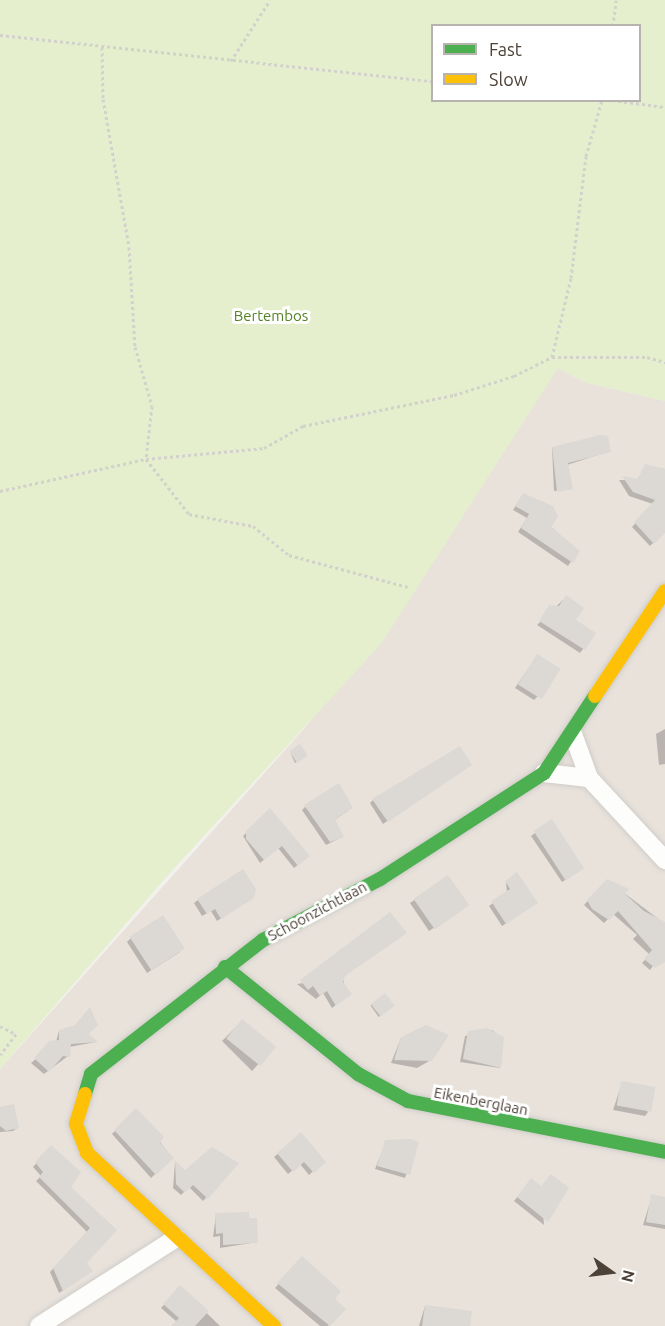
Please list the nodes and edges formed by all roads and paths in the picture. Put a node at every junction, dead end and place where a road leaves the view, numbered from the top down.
1 (270, 0) edge
2 (616, 0) edge
3 (613, 24) edge
4 (0, 35) edge
5 (102, 47) junction
6 (231, 61) junction
7 (431, 81) edge
8 (602, 102) edge
9 (630, 102) edge
10 (665, 106) edge
11 (552, 357) junction
12 (665, 362) edge
13 (146, 459) junction
14 (0, 490) edge
15 (408, 587) dead end
16 (665, 591) edge
17 (573, 734) junction
18 (544, 773) junction
19 (590, 778) junction
20 (665, 860) edge
21 (225, 967) junction
22 (0, 1026) edge
23 (0, 1055) edge
24 (665, 1152) edge
25 (176, 1238) junction
26 (39, 1326) edge
27 (274, 1326) edge

1 - 6 path
2 - 3 path
4 - 5 path
5 - 6 path
5 - 13 path
6 - 7 path
8 - 11 path
9 - 10 path
11 - 12 path
11 - 13 path
13 - 14 path
13 - 15 path
16 - 17 street, Schoonzichtlaan
17 - 18 street, Schoonzichtlaan
17 - 19 street
18 - 19 street
18 - 21 street, Schoonzichtlaan
19 - 20 street
21 - 24 street, Eikenberglaan
21 - 25 street, Schoonzichtlaan
22 - 23 path
25 - 26 street
25 - 27 street, Schoonzichtlaan

